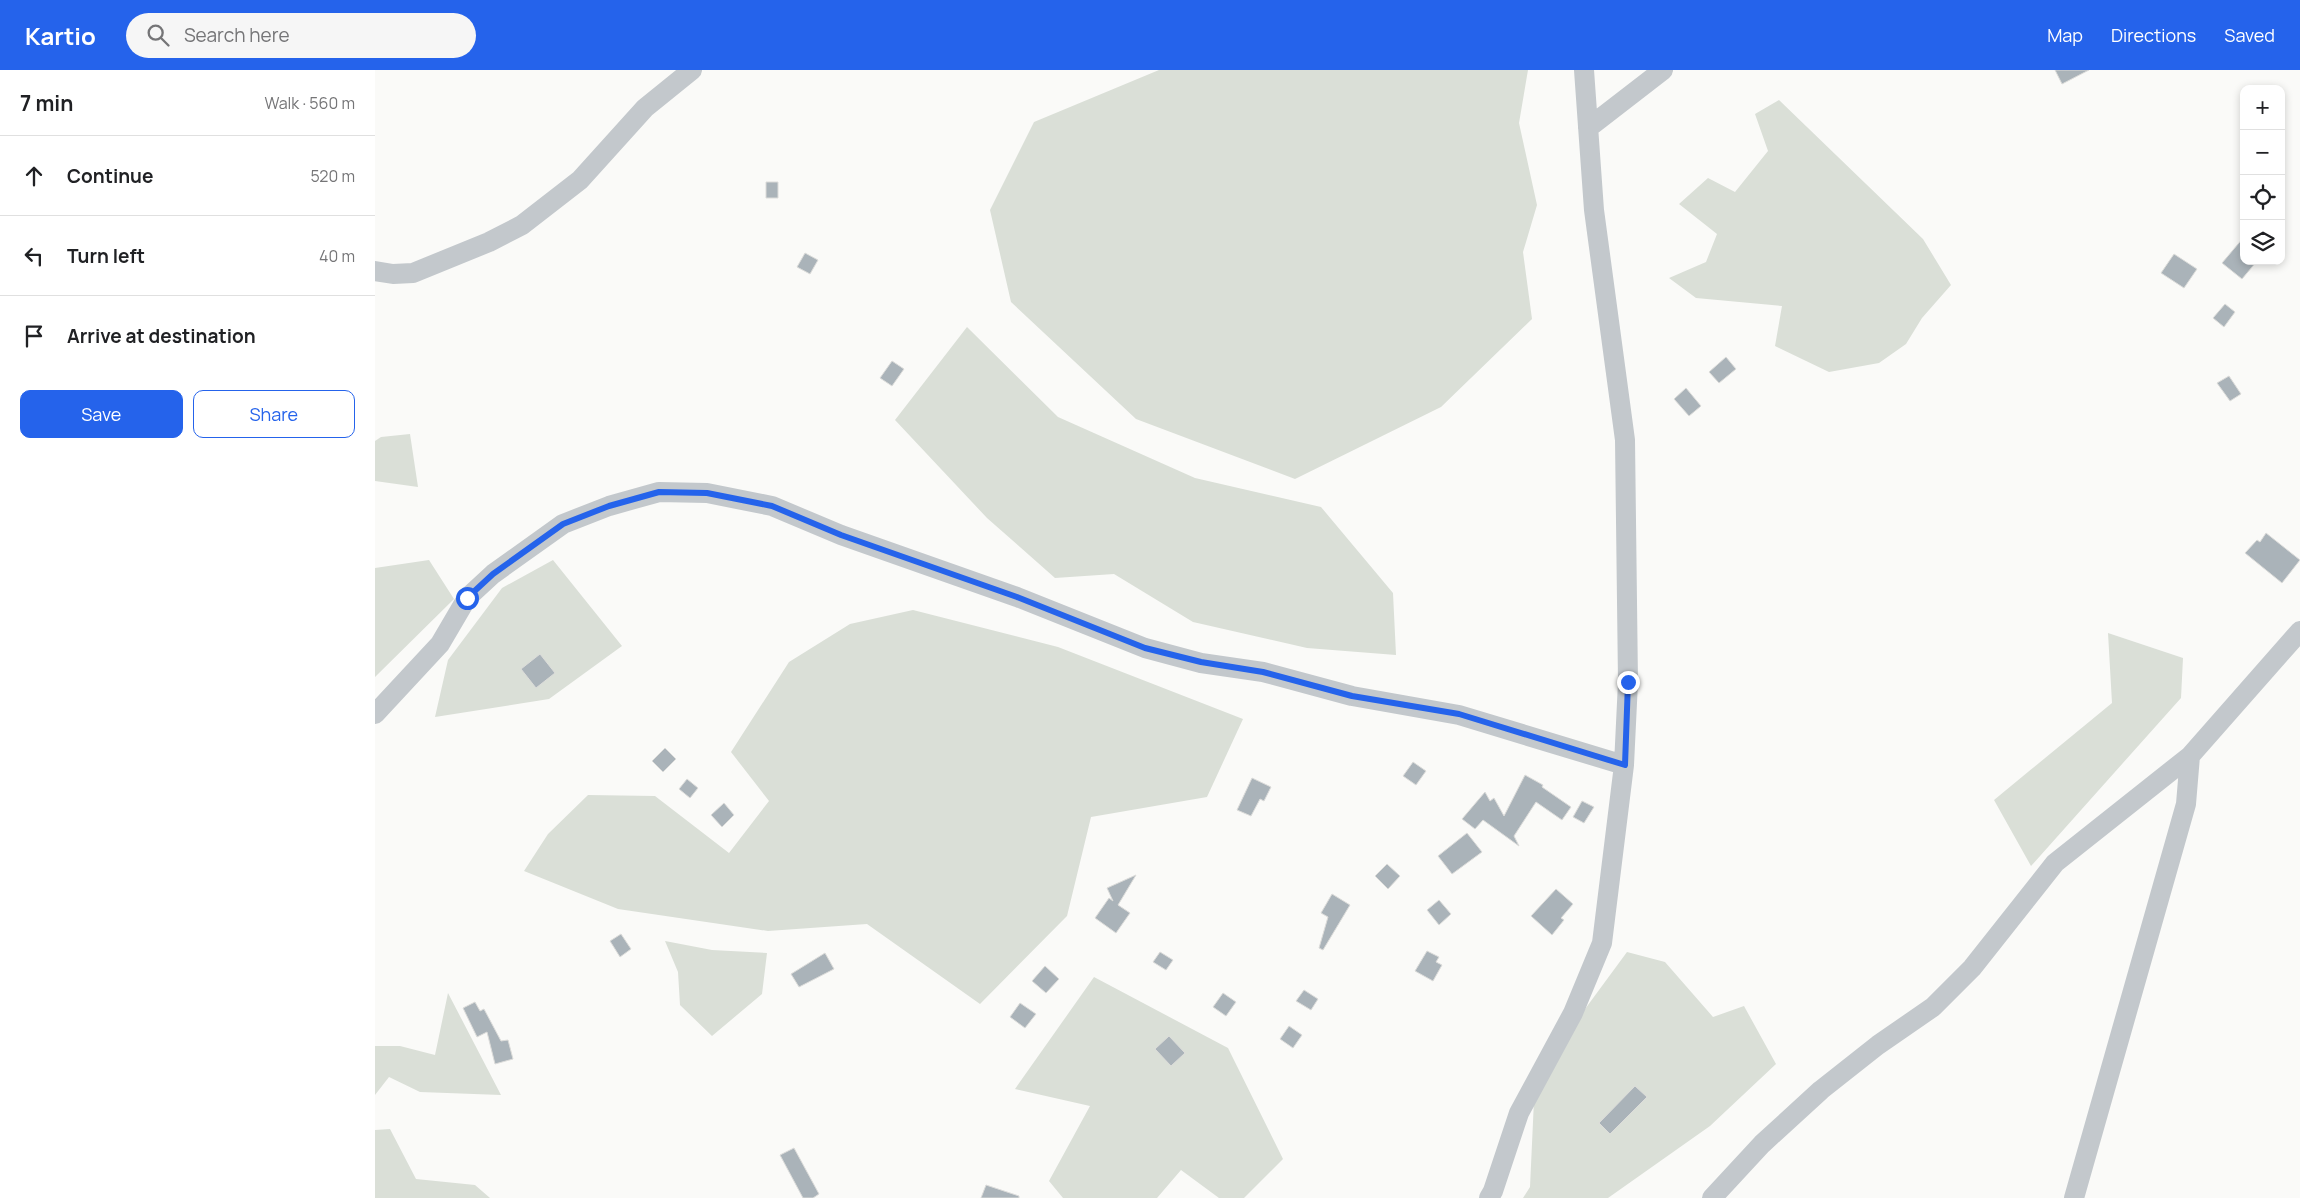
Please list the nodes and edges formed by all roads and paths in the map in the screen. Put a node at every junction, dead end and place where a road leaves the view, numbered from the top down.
1 (692, 70) edge
2 (1583, 70) edge
3 (1663, 70) edge
4 (1588, 128) junction
5 (375, 271) edge
6 (2300, 631) edge
7 (375, 714) edge
8 (2190, 756) junction
9 (1625, 765) junction
10 (1489, 1198) edge
11 (1712, 1198) edge
12 (2074, 1198) edge

1 - 5 street
2 - 4 street
3 - 4 street
4 - 9 street
6 - 8 street
7 - 9 street
8 - 11 street
8 - 12 street
9 - 10 street

